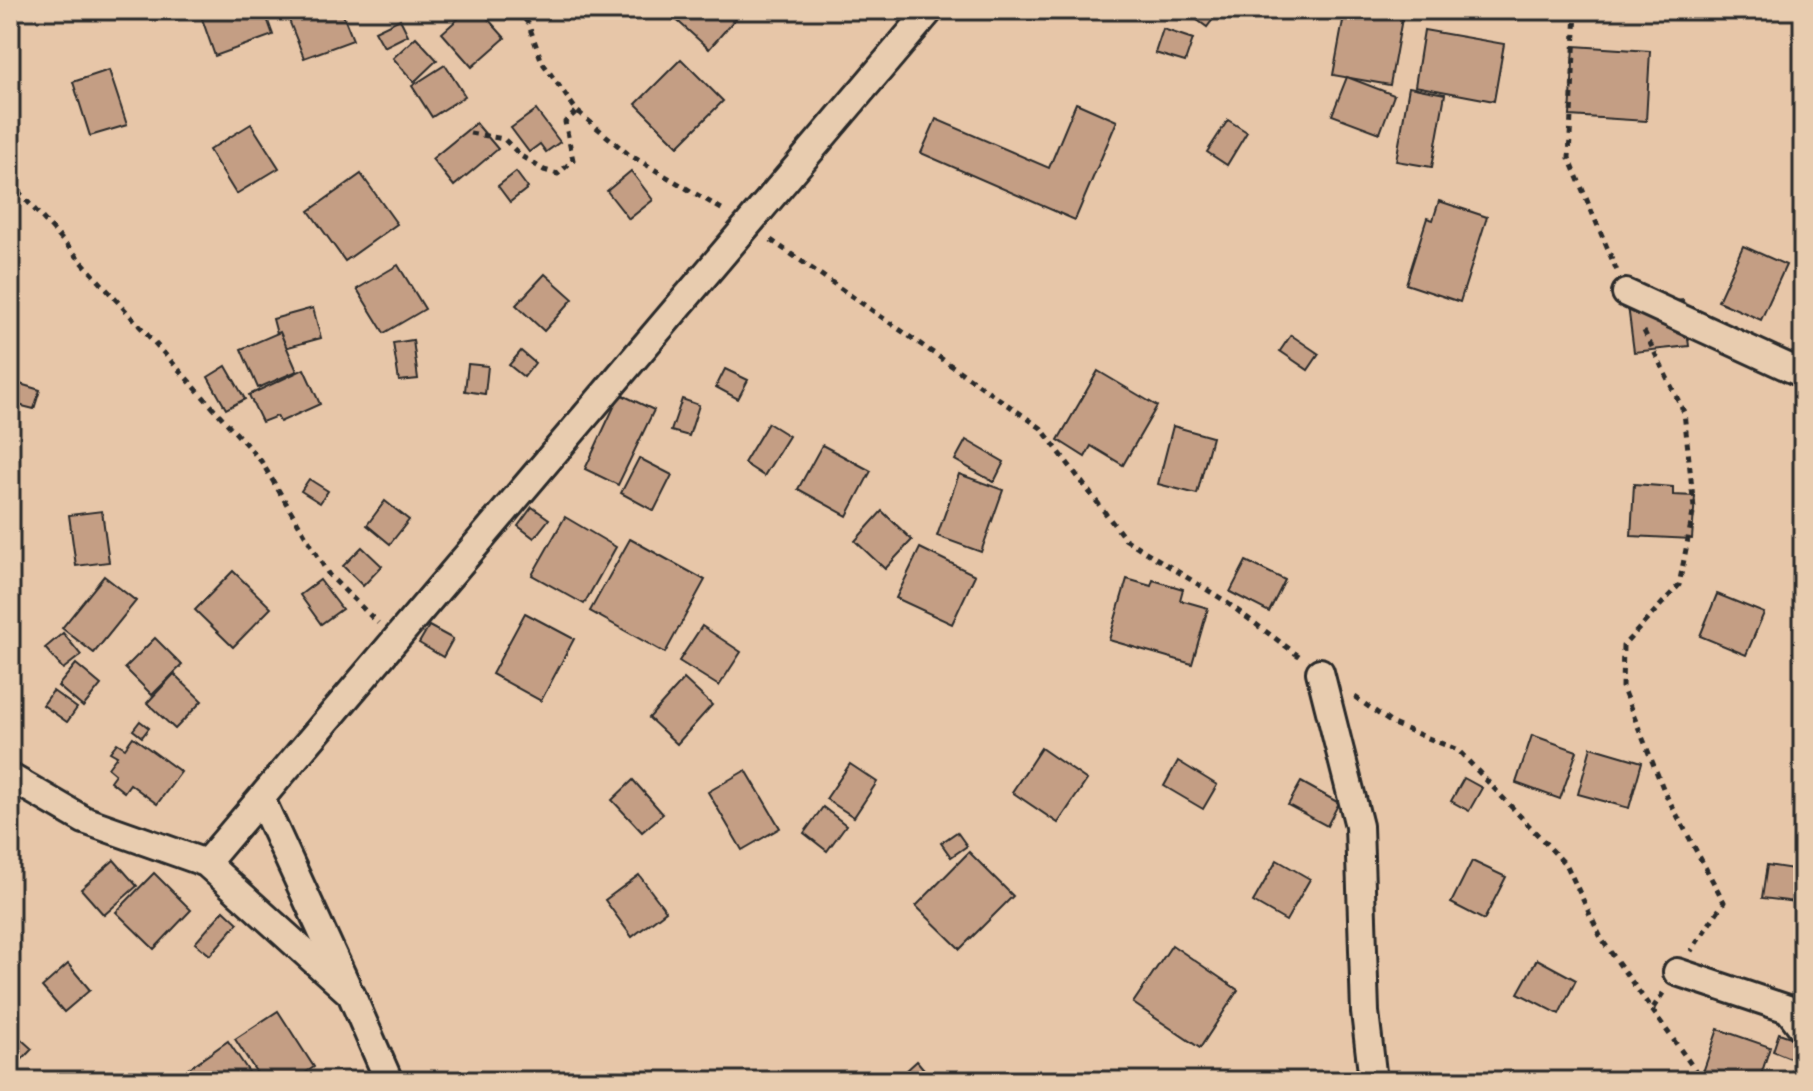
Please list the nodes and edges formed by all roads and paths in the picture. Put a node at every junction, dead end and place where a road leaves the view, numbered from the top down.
1 (517, 10) edge
2 (930, 10) edge
3 (1576, 10) edge
4 (577, 111) junction
5 (470, 133) dead end
6 (10, 182) edge
7 (750, 225) junction
8 (1626, 293) junction
9 (1803, 374) edge
10 (396, 640) junction
11 (1320, 672) junction
12 (10, 777) edge
13 (261, 799) junction
14 (206, 863) junction
15 (1677, 972) junction
16 (351, 994) junction
17 (1653, 1008) junction
18 (1803, 1029) edge
19 (389, 1081) edge
20 (1373, 1081) edge
21 (1703, 1081) edge

1 - 4 path
2 - 7 street
3 - 8 path
4 - 5 path
4 - 7 path
6 - 10 path
7 - 10 street
7 - 11 path
8 - 9 street
8 - 15 path
10 - 13 street
11 - 17 path
11 - 20 street
12 - 14 street
13 - 14 street
13 - 16 street
14 - 16 street
15 - 17 path
15 - 18 street
16 - 19 street
17 - 21 path

